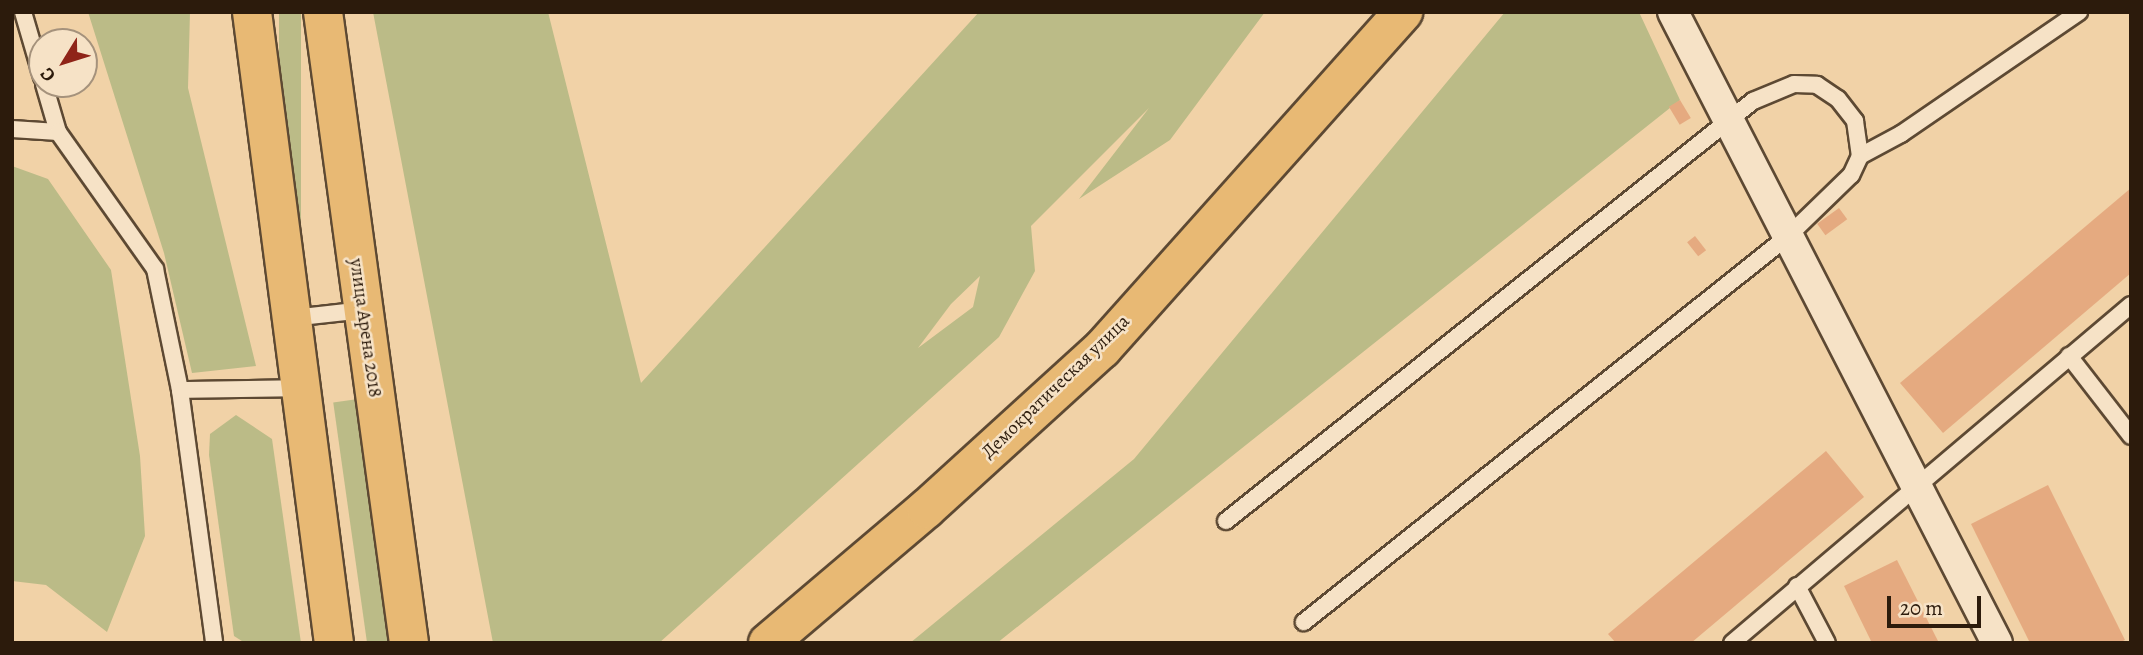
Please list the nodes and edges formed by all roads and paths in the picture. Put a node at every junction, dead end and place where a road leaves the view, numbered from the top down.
1 (23, 12) edge
2 (252, 12) edge
3 (323, 12) edge
4 (1404, 12) edge
5 (1673, 12) edge
6 (2080, 12) edge
7 (28, 29) edge
8 (48, 98) edge
9 (1727, 120) junction
10 (12, 129) edge
11 (58, 132) junction
12 (1860, 156) junction
13 (1787, 237) junction
14 (2131, 305) edge
15 (363, 310) junction
16 (292, 318) junction
17 (2070, 356) junction
18 (303, 388) junction
19 (180, 390) junction
20 (2131, 436) edge
21 (1916, 485) junction
22 (1226, 521) dead end
23 (400, 573) junction
24 (1797, 586) junction
25 (1304, 622) dead end
26 (214, 643) edge
27 (334, 643) edge
28 (409, 643) edge
29 (423, 643) edge
30 (768, 643) edge
31 (1732, 643) edge
32 (1827, 643) edge
33 (1997, 643) edge

1 - 7 lane
2 - 16 main road
3 - 15 main road, улица Арена 2018
4 - 30 main road, Демократическая улица
5 - 9 street
6 - 12 lane
8 - 11 lane
9 - 12 lane
9 - 13 street
9 - 22 lane
10 - 11 lane
11 - 19 lane
12 - 13 lane
13 - 21 street
13 - 25 lane
14 - 17 lane
15 - 16 lane
15 - 23 main road, улица Арена 2018
16 - 18 main road
17 - 20 lane
17 - 21 lane
18 - 19 lane
18 - 27 main road
19 - 26 lane
21 - 24 lane
21 - 33 street
23 - 28 main road, улица Арена 2018
23 - 29 main road
24 - 31 lane
24 - 32 lane

